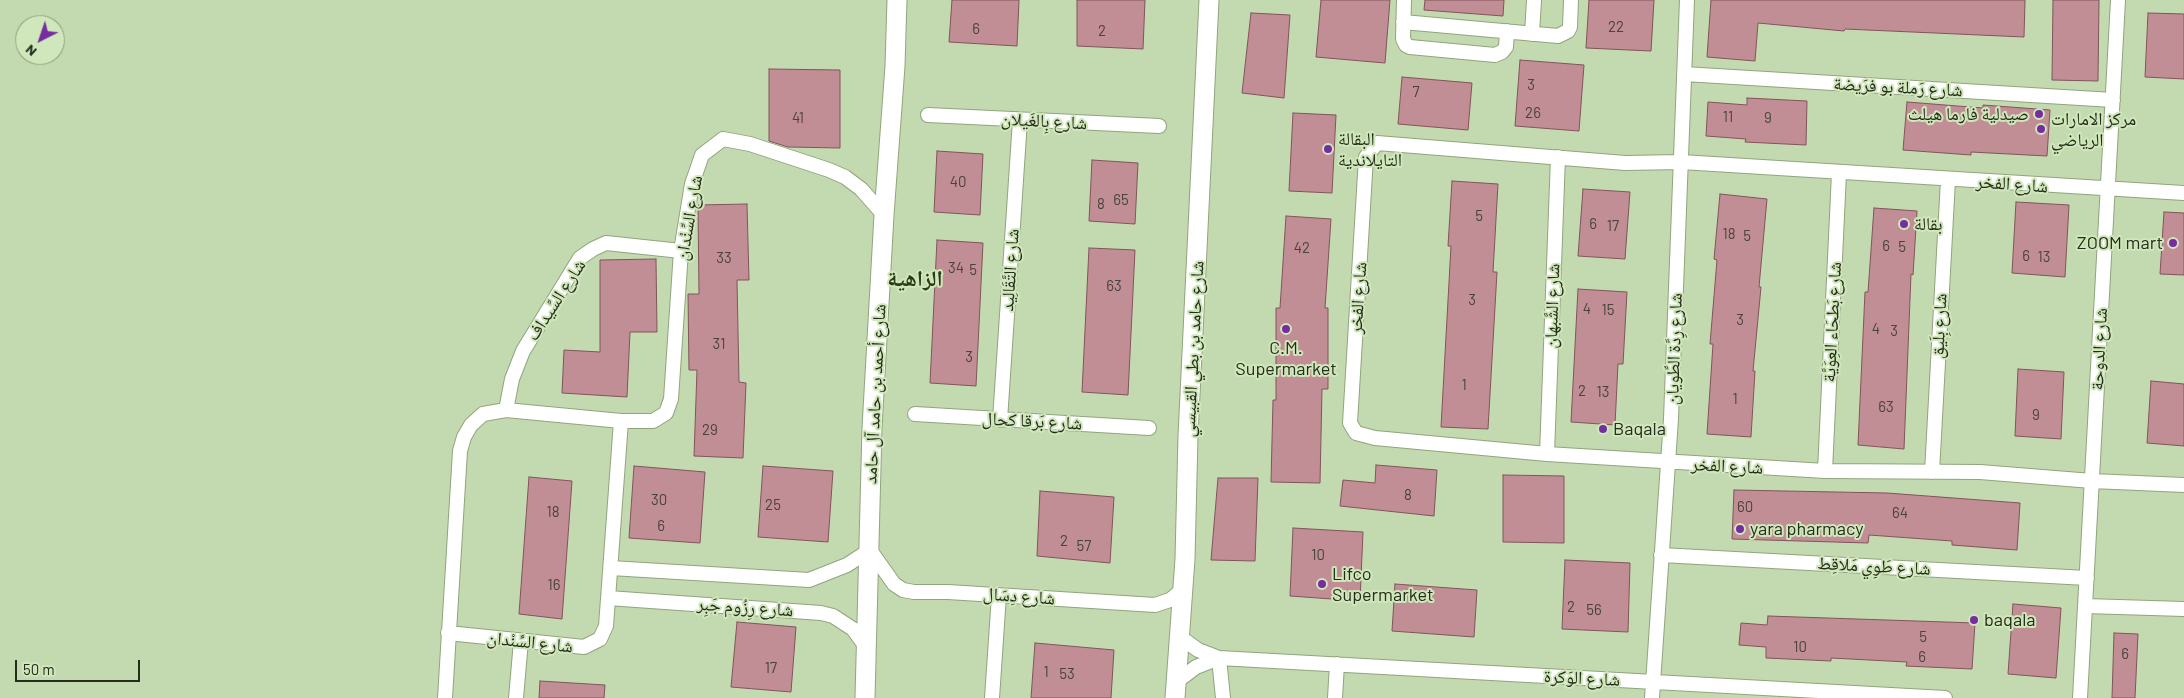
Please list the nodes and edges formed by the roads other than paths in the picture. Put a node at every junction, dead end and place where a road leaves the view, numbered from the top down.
1 (896, 0) edge
2 (1209, 0) edge
3 (1404, 0) edge
4 (1534, 0) edge
5 (1571, 0) edge
6 (1687, 0) edge
7 (2118, 0) edge
8 (1403, 22) junction
9 (1508, 31) junction
10 (1532, 34) junction
11 (1684, 74) junction
12 (2113, 100) junction
13 (928, 115) dead end
14 (1020, 120) junction
15 (1159, 126) dead end
16 (1558, 157) junction
17 (1681, 162) junction
18 (1839, 173) junction
19 (1948, 180) junction
20 (2108, 190) junction
21 (2184, 193) edge
22 (884, 215) junction
23 (681, 251) junction
24 (506, 410) junction
25 (915, 414) dead end
26 (1000, 420) junction
27 (621, 421) junction
28 (1149, 428) dead end
29 (1547, 454) junction
30 (1668, 462) junction
31 (1825, 471) junction
32 (1932, 472) junction
33 (2092, 481) junction
34 (2184, 485) edge
35 (870, 550) junction
36 (1661, 555) junction
37 (611, 568) junction
38 (2087, 578) junction
39 (1183, 589) junction
40 (998, 595) junction
41 (608, 598) junction
42 (2085, 606) junction
43 (2184, 610) edge
44 (448, 633) junction
45 (1180, 637) junction
46 (520, 641) junction
47 (867, 648) junction
48 (1219, 658) junction
49 (1337, 664) junction
50 (1653, 682) junction
51 (1176, 690) edge
52 (445, 698) edge
53 (516, 698) edge
54 (865, 698) edge
55 (992, 698) edge
56 (1223, 698) edge
57 (1335, 698) edge
58 (1652, 698) edge
59 (1945, 698) edge
60 (2080, 698) edge

1 - 22 main road, شارع أحمد بن حامد آل حامد
2 - 39 main road, شارع حامد بن بطي القبيسي
3 - 8 street
4 - 10 street
5 - 10 street
6 - 11 street, شارع رِدَّة الطِّويان
7 - 12 street, شارع الدوحة
8 - 9 street
8 - 9 street
9 - 10 street
11 - 12 street, شارع رَملة بو فرَيضة
11 - 17 street, شارع رِدَّة الطِّويان
12 - 20 street, شارع الدوحة
13 - 14 street, شارع بِالغَيلان
14 - 15 street, شارع بِالغَيلان
14 - 26 street, شارع التَّقَالِيد
16 - 17 street, شارع الفخر
16 - 29 street, شارع الشَّبهان
16 - 29 street, شارع الفخر
17 - 18 street, شارع الفخر
17 - 30 street, شارع رِدَّة الطِّويان
18 - 19 street, شارع الفخر
18 - 31 street, شارع بَطحَاء العِوَيَّة
19 - 20 street, شارع الفخر
19 - 32 street, شارع بِلَيق
20 - 21 street, شارع الفخر
20 - 33 street, شارع الدوحة
22 - 23 street, شارع السِّنْدان
22 - 35 main road, شارع أحمد بن حامد آل حامد
23 - 24 street, شارع السِّيداف
23 - 27 street, شارع السِّنْدان
24 - 27 street, شارع السِّنْدان
24 - 44 street, شارع السِّنْدان
25 - 26 street, شارع بَرقا كحال
26 - 28 street, شارع بَرقا كحال
27 - 37 street, شارع السِّنْدان
29 - 30 street, شارع الفخر
30 - 31 street, شارع الفخر
30 - 36 street, شارع رِدَّة الطِّويان
31 - 32 street, شارع الفخر
32 - 33 street, شارع الفخر
33 - 34 street, شارع الفخر
33 - 38 street, شارع الدوحة
35 - 37 street, شارع رِزُوم جَبِر
35 - 40 street, شارع دِسَال
35 - 47 main road, شارع أحمد بن حامد آل حامد
36 - 38 street, شارع طَوِي مَلاقِط
36 - 50 street, شارع رِدَّة الطِّويان
37 - 41 street, شارع السِّنْدان
38 - 42 street, شارع الدوحة
39 - 40 street, شارع دِسَال
39 - 45 main road, شارع حامد بن بطي القبيسي
40 - 55 street
41 - 46 street, شارع السِّنْدان
41 - 47 street, شارع رِزُوم جَبِر
42 - 43 street
42 - 60 street, شارع الدوحة
44 - 46 street, شارع السِّنْدان
44 - 52 street, شارع السِّنْدان
45 - 48 street, شارع الوَكرة
45 - 51 main road, شارع حامد بن بطي القبيسي
46 - 53 street
47 - 54 main road, شارع أحمد بن حامد آل حامد
48 - 49 street, شارع الوَكرة
48 - 51 street, شارع الوَكرة
48 - 56 street
49 - 50 street, شارع الوَكرة
49 - 57 street
50 - 58 street, شارع رِدَّة الطِّويان
50 - 59 street, شارع الوَكرة

